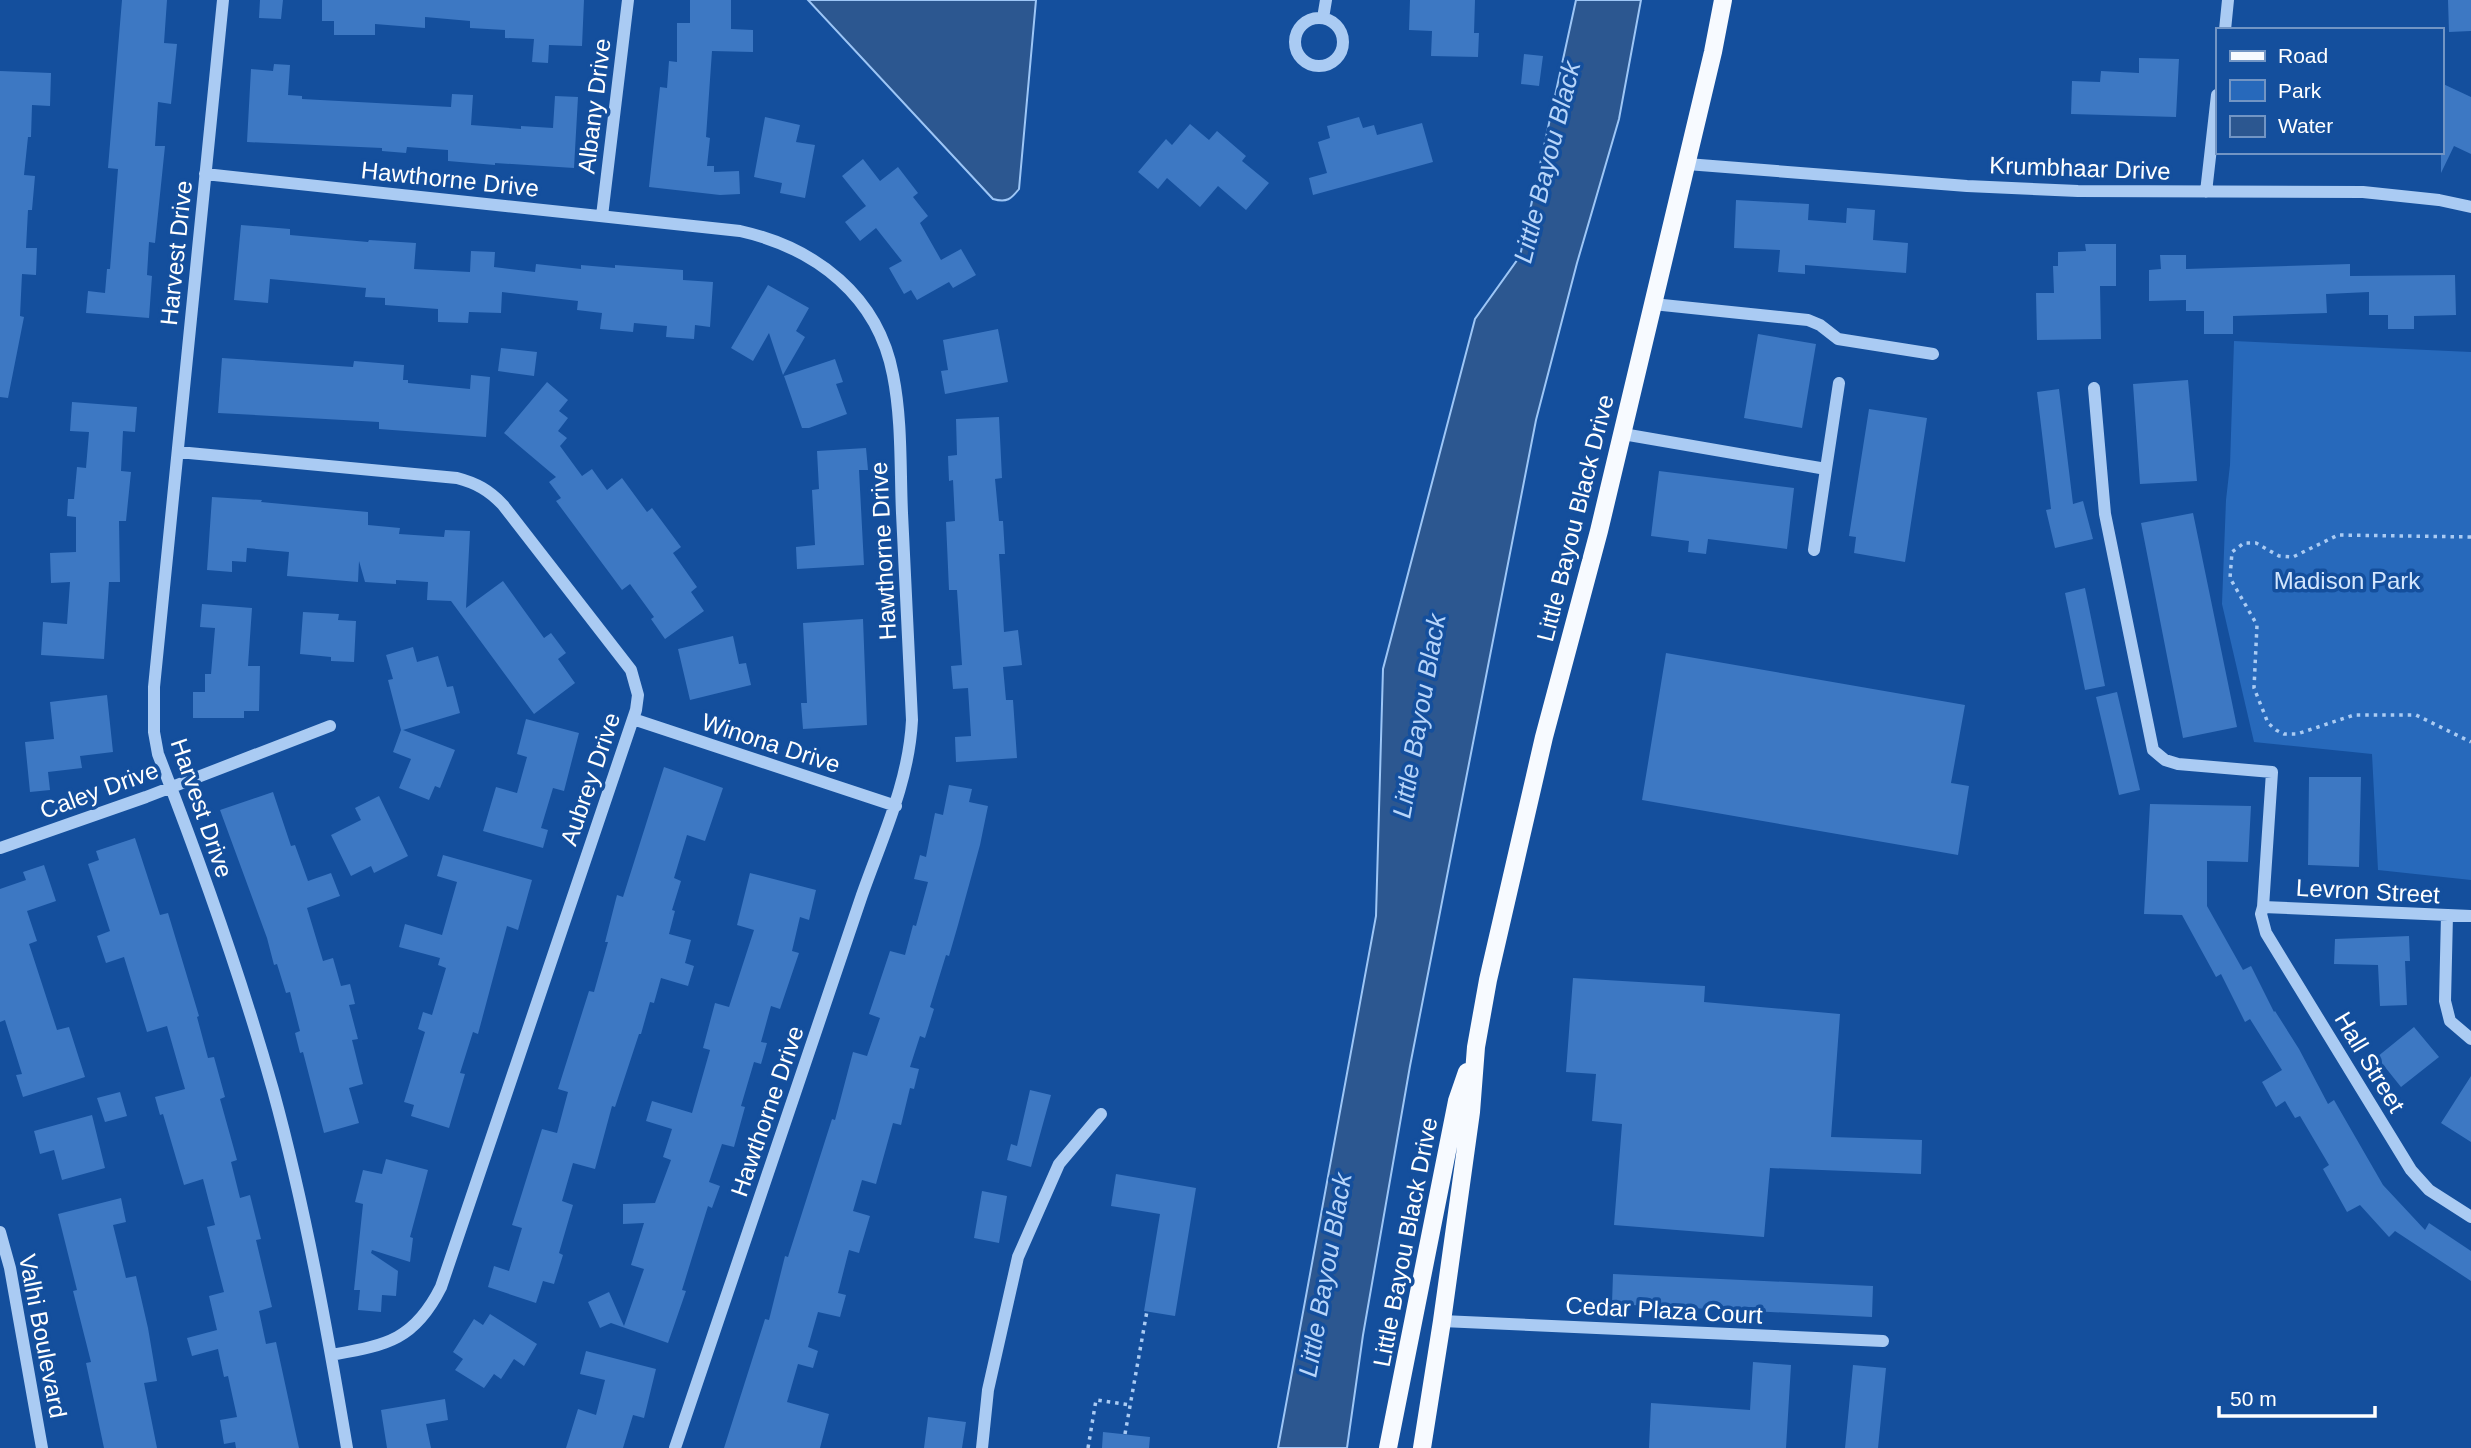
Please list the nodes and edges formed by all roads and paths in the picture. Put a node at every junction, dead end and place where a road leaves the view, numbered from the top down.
1 (223, 0) edge
2 (628, 0) edge
3 (1326, 0) edge
4 (1723, 0) edge
5 (2228, 0) edge
6 (1323, 18) junction
7 (2225, 28) edge
8 (2216, 104) edge
9 (1687, 163) junction
10 (205, 174) junction
11 (2206, 192) junction
12 (2471, 206) edge
13 (603, 216) junction
14 (1653, 304) junction
15 (1933, 354) dead end
16 (1839, 383) dead end
17 (2094, 388) dead end
18 (1623, 434) junction
19 (178, 452) junction
20 (1826, 469) junction
21 (2471, 537) edge
22 (1814, 550) dead end
23 (633, 719) junction
24 (330, 726) dead end
25 (2471, 742) edge
26 (170, 788) junction
27 (895, 806) junction
28 (0, 848) edge
29 (2263, 907) junction
30 (2447, 915) junction
31 (2471, 916) edge
32 (2471, 1039) edge
33 (1476, 1047) junction
34 (1101, 1114) dead end
35 (2471, 1217) edge
36 (0, 1232) edge
37 (1147, 1311) dead end
38 (1443, 1321) junction
39 (1883, 1341) dead end
40 (331, 1355) junction
41 (1130, 1405) junction
42 (1125, 1434) dead end
43 (42, 1448) edge
44 (347, 1448) edge
45 (676, 1448) edge
46 (982, 1448) edge
47 (1088, 1448) edge
48 (1388, 1448) edge
49 (1422, 1448) edge

1 - 10 street, Harvest Drive
2 - 13 street, Albany Drive
3 - 6 street
4 - 9 main road, Little Bayou Black Drive
5 - 7 street
6 - 6 street
8 - 11 street
9 - 11 street, Krumbhaar Drive
9 - 14 main road, Little Bayou Black Drive
10 - 13 street, Hawthorne Drive
10 - 19 street, Harvest Drive
11 - 12 street, Krumbhaar Drive
13 - 27 street, Hawthorne Drive
14 - 15 street
14 - 18 main road, Little Bayou Black Drive
16 - 20 street
17 - 29 street, Hall Street
18 - 20 street
18 - 33 main road, Little Bayou Black Drive
19 - 23 street, Aubrey Drive
19 - 26 street, Harvest Drive
20 - 22 street
21 - 25 path
23 - 27 street, Winona Drive
23 - 40 street, Aubrey Drive
24 - 26 street, Caley Drive
26 - 28 street, Caley Drive
26 - 40 street, Harvest Drive
27 - 45 street, Hawthorne Drive
29 - 30 street, Levron Street
29 - 35 street, Hall Street
30 - 31 street, Levron Street
30 - 32 street
33 - 38 main road, Little Bayou Black Drive
33 - 48 main road, Little Bayou Black Drive
34 - 46 street
36 - 43 street, Valhi Boulevard
37 - 41 path
38 - 39 street, Cedar Plaza Court
38 - 49 main road, Little Bayou Black Drive
40 - 44 street, Harvest Drive
41 - 42 path
41 - 47 path

